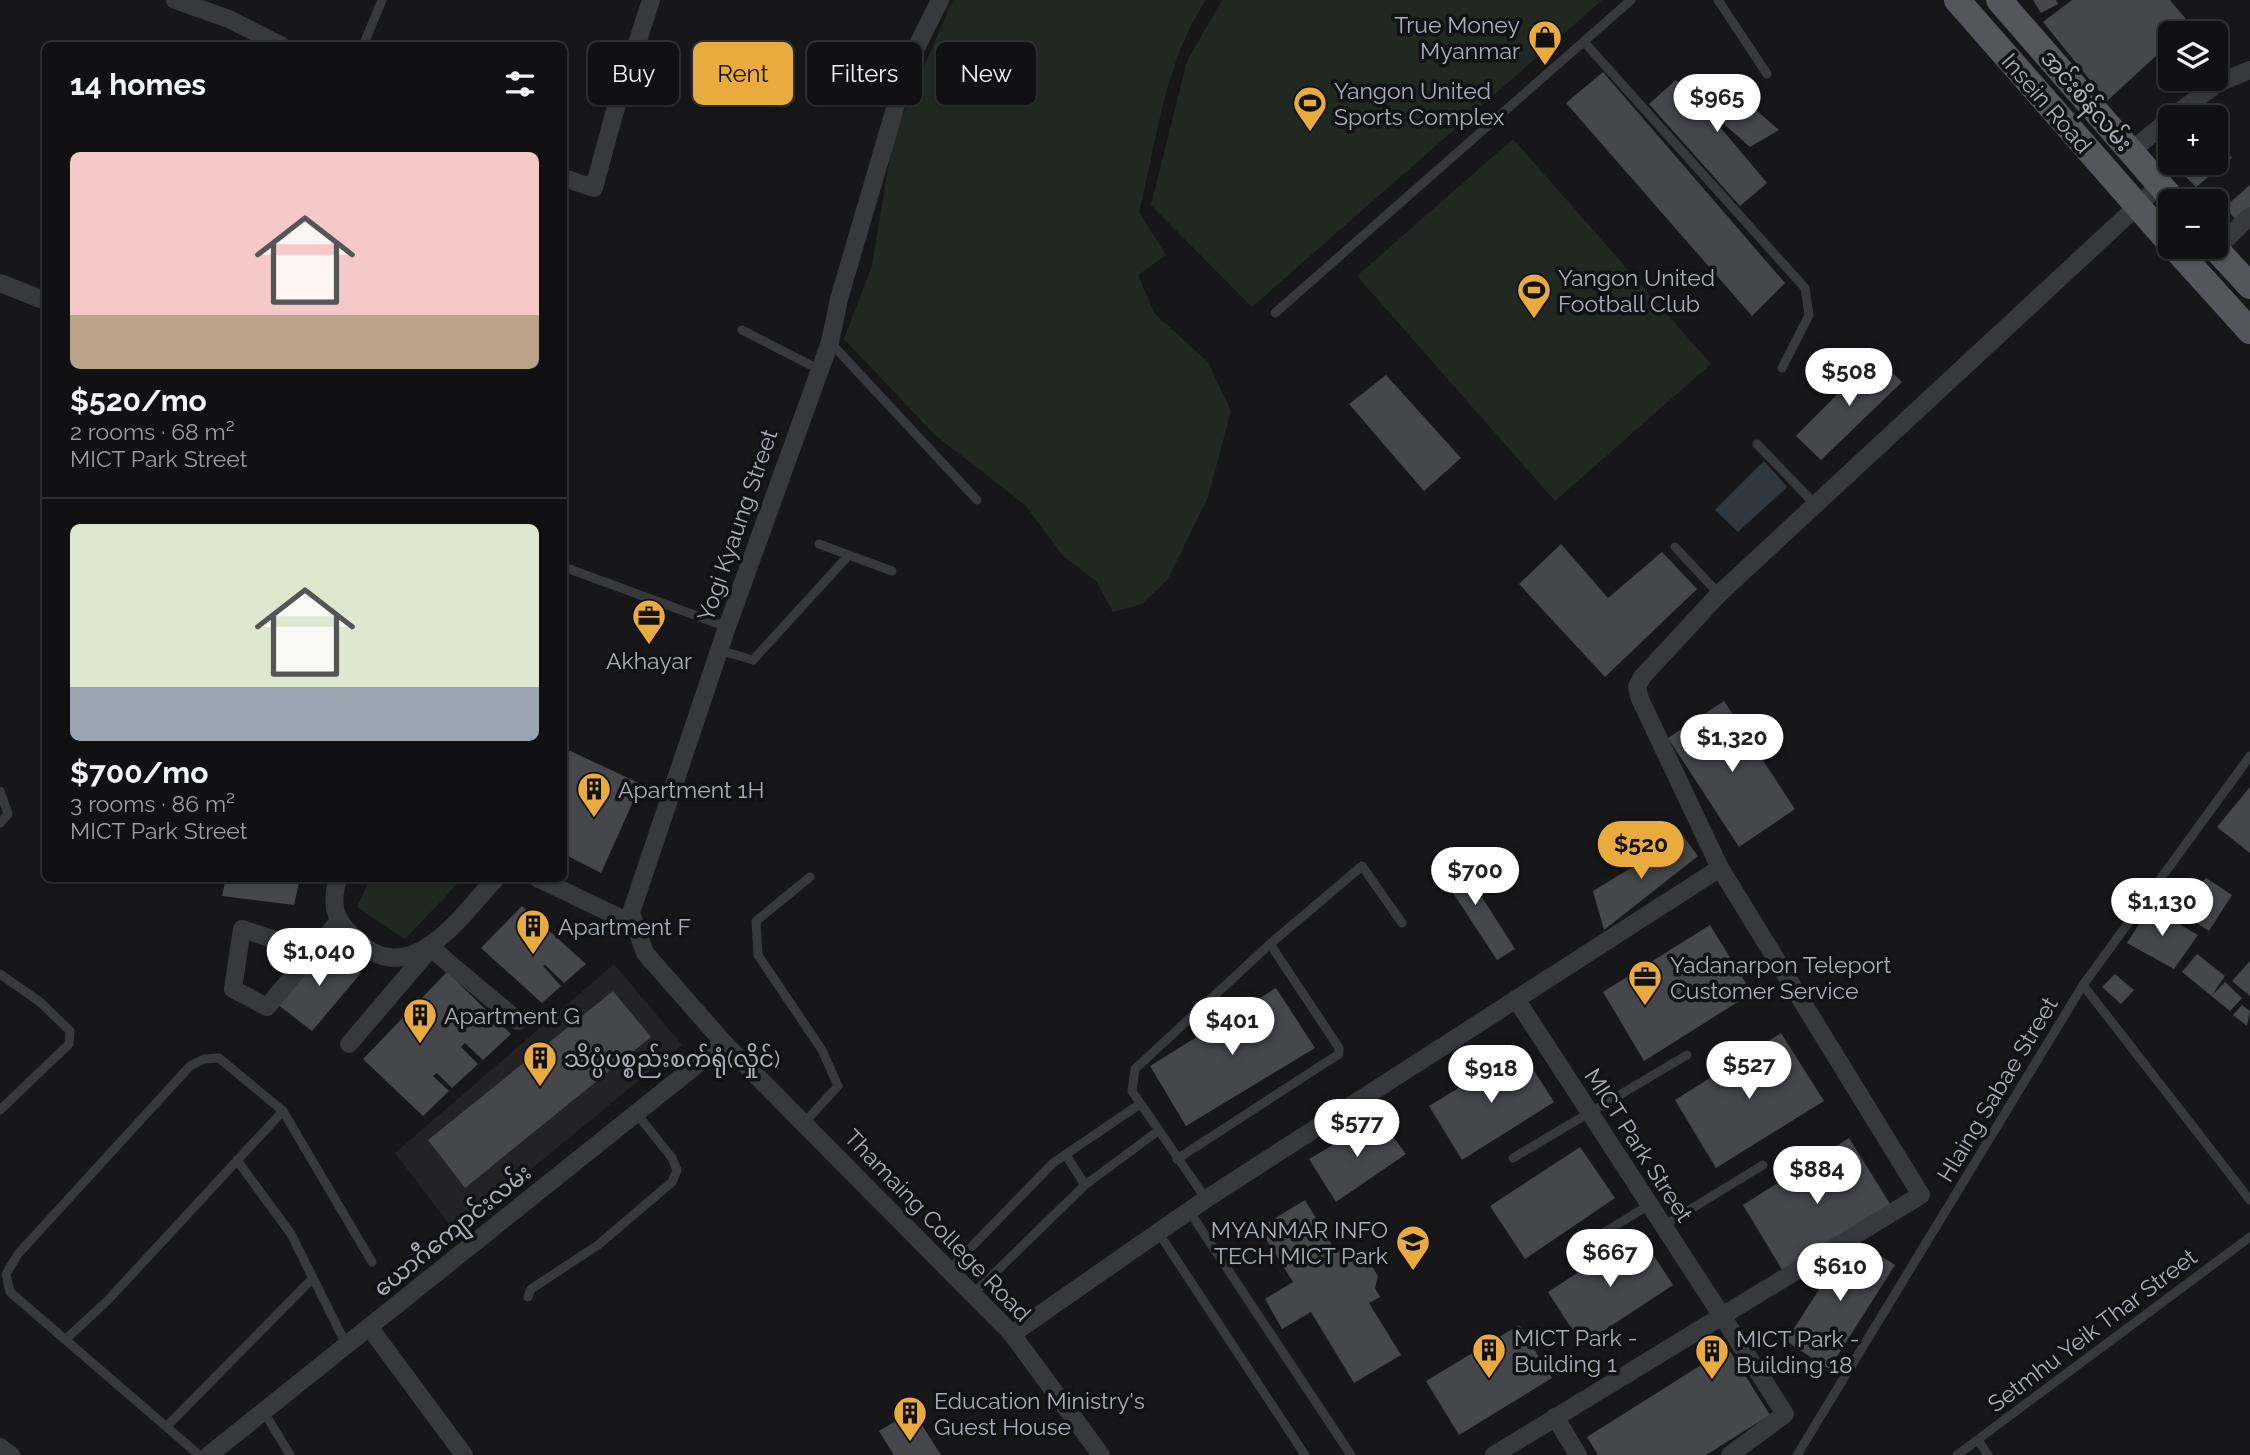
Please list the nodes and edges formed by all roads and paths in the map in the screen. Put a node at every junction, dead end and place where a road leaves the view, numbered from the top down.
1 (175, 0) edge
2 (382, 0) edge
3 (651, 0) edge
4 (940, 0) edge
5 (1631, 0) edge
6 (1718, 0) edge
7 (1957, 0) edge
8 (1999, 0) edge
9 (274, 42) edge
10 (365, 42) edge
11 (1585, 43) junction
12 (2250, 70) edge
13 (1767, 74) dead end
14 (2090, 103) junction
15 (2188, 105) edge
16 (2067, 125) junction
17 (2158, 129) edge
18 (2131, 151) junction
19 (567, 179) edge
20 (2164, 189) edge
21 (2158, 197) edge
22 (2137, 205) junction
23 (2250, 216) edge
24 (2158, 229) edge
25 (2228, 236) edge
26 (2185, 259) edge
27 (2225, 259) edge
28 (0, 283) edge
29 (2250, 286) edge
30 (42, 299) edge
31 (1275, 313) dead end
32 (742, 330) dead end
33 (2250, 331) edge
34 (830, 342) junction
35 (1782, 368) dead end
36 (818, 369) junction
37 (1758, 444) dead end
38 (977, 500) dead end
39 (1815, 504) junction
40 (819, 544) dead end
41 (1675, 547) dead end
42 (849, 555) junction
43 (567, 568) edge
44 (892, 571) dead end
45 (1719, 594) junction
46 (727, 627) junction
47 (719, 650) junction
48 (2250, 756) edge
49 (0, 792) edge
50 (0, 823) edge
51 (1720, 868) junction
52 (810, 877) dead end
53 (337, 882) edge
54 (492, 882) edge
55 (545, 882) edge
56 (338, 922) junction
57 (1402, 923) dead end
58 (635, 925) junction
59 (1270, 944) junction
60 (431, 948) junction
61 (312, 952) junction
62 (0, 974) edge
63 (2083, 985) junction
64 (1516, 999) junction
65 (518, 1021) dead end
66 (724, 1043) junction
67 (349, 1044) dead end
68 (1688, 1055) dead end
69 (1140, 1104) junction
70 (0, 1110) edge
71 (283, 1111) junction
72 (637, 1114) junction
73 (1588, 1114) junction
74 (804, 1123) junction
75 (1158, 1131) junction
76 (1066, 1154) junction
77 (1513, 1158) dead end
78 (1177, 1159) junction
79 (237, 1160) junction
80 (1763, 1165) dead end
81 (1085, 1185) junction
82 (1206, 1199) junction
83 (2250, 1200) edge
84 (1649, 1205) junction
85 (1189, 1211) junction
86 (1663, 1226) junction
87 (1158, 1232) junction
88 (2250, 1237) edge
89 (1587, 1243) dead end
90 (373, 1262) dead end
91 (950, 1269) junction
92 (313, 1278) junction
93 (974, 1293) junction
94 (528, 1297) dead end
95 (1722, 1316) junction
96 (370, 1328) junction
97 (1012, 1334) junction
98 (65, 1339) junction
99 (347, 1346) junction
100 (264, 1412) junction
101 (1555, 1417) junction
102 (168, 1425) junction
103 (1978, 1440) junction
104 (0, 1447) edge
105 (11, 1455) edge
106 (199, 1455) edge
107 (209, 1455) edge
108 (290, 1455) edge
109 (464, 1455) edge
110 (1101, 1455) edge
111 (1306, 1455) edge
112 (1351, 1455) edge
113 (1493, 1455) edge
114 (1578, 1455) edge
115 (1730, 1455) edge
116 (1797, 1455) edge
117 (1957, 1455) edge
118 (1988, 1455) edge

1 - 9 street
2 - 10 lane
3 - 19 street
4 - 34 street, Yogi Kyaung Street
5 - 11 lane
6 - 13 lane
7 - 16 main road, Insein Road
8 - 14 main road, အင်းစိန်လမ်း
11 - 31 lane
11 - 35 lane
12 - 15 street
14 - 16 main road
14 - 18 main road, အင်းစိန်လမ်း
16 - 22 main road, Insein Road
17 - 18 street
18 - 20 main road, အင်းစိန်လမ်း
21 - 22 street
22 - 24 main road, Insein Road
22 - 39 street
23 - 25 street
26 - 33 main road
27 - 29 main road
28 - 30 street
32 - 36 lane
34 - 36 street, Yogi Kyaung Street
34 - 38 lane
36 - 46 street, Yogi Kyaung Street
37 - 39 lane
39 - 45 street
40 - 42 lane
41 - 45 lane
42 - 44 lane
42 - 47 lane
43 - 46 lane
45 - 51 street
46 - 47 street, Yogi Kyaung Street
47 - 58 street, Yogi Kyaung Street
48 - 63 lane, Hlaing Sabae Street
49 - 50 lane
51 - 64 street
51 - 95 street
52 - 74 lane
53 - 56 street
54 - 60 street
55 - 58 street
56 - 60 street
56 - 61 street
57 - 59 lane
58 - 66 street, Yogi Kyaung Street
59 - 69 lane
59 - 78 lane
60 - 65 street
60 - 67 street
61 - 61 street
62 - 70 lane
63 - 83 lane
63 - 116 lane, Hlaing Sabae Street
64 - 73 street, MICT Park Street
64 - 82 street
66 - 72 street, ယောဂီကျောင်းလမ်း
66 - 74 street, Thamaing College Road
68 - 73 lane
69 - 75 lane
69 - 76 lane
71 - 79 lane
71 - 90 lane
71 - 98 lane
72 - 94 lane
72 - 96 street, ယောဂီကျောင်းလမ်း
73 - 77 lane
73 - 84 street, MICT Park Street
74 - 91 street, Thamaing College Road
75 - 78 lane
75 - 81 lane
76 - 81 lane
76 - 91 lane
78 - 82 lane
79 - 92 lane
79 - 98 lane
80 - 86 lane
81 - 93 lane
82 - 85 street
84 - 86 street, MICT Park Street
84 - 89 lane
85 - 87 street
85 - 112 lane
86 - 95 street, MICT Park Street
87 - 97 street
87 - 111 lane
88 - 103 lane, Setmhu Yeik Thar Street
91 - 93 street, Thamaing College Road
92 - 99 lane
92 - 102 lane
93 - 97 street, Thamaing College Road
95 - 101 street
95 - 115 street, MICT Park Street
96 - 99 street, ယောဂီကျောင်းလမ်း
96 - 109 street
97 - 110 street, Thamaing College Road
98 - 102 lane
99 - 100 street, ယောဂီကျောင်းလမ်း
100 - 107 street, ယောဂီကျောင်းလမ်း
100 - 108 lane
101 - 113 street
101 - 114 street
102 - 106 lane
103 - 117 lane, Setmhu Yeik Thar Street
103 - 118 lane
104 - 105 street

